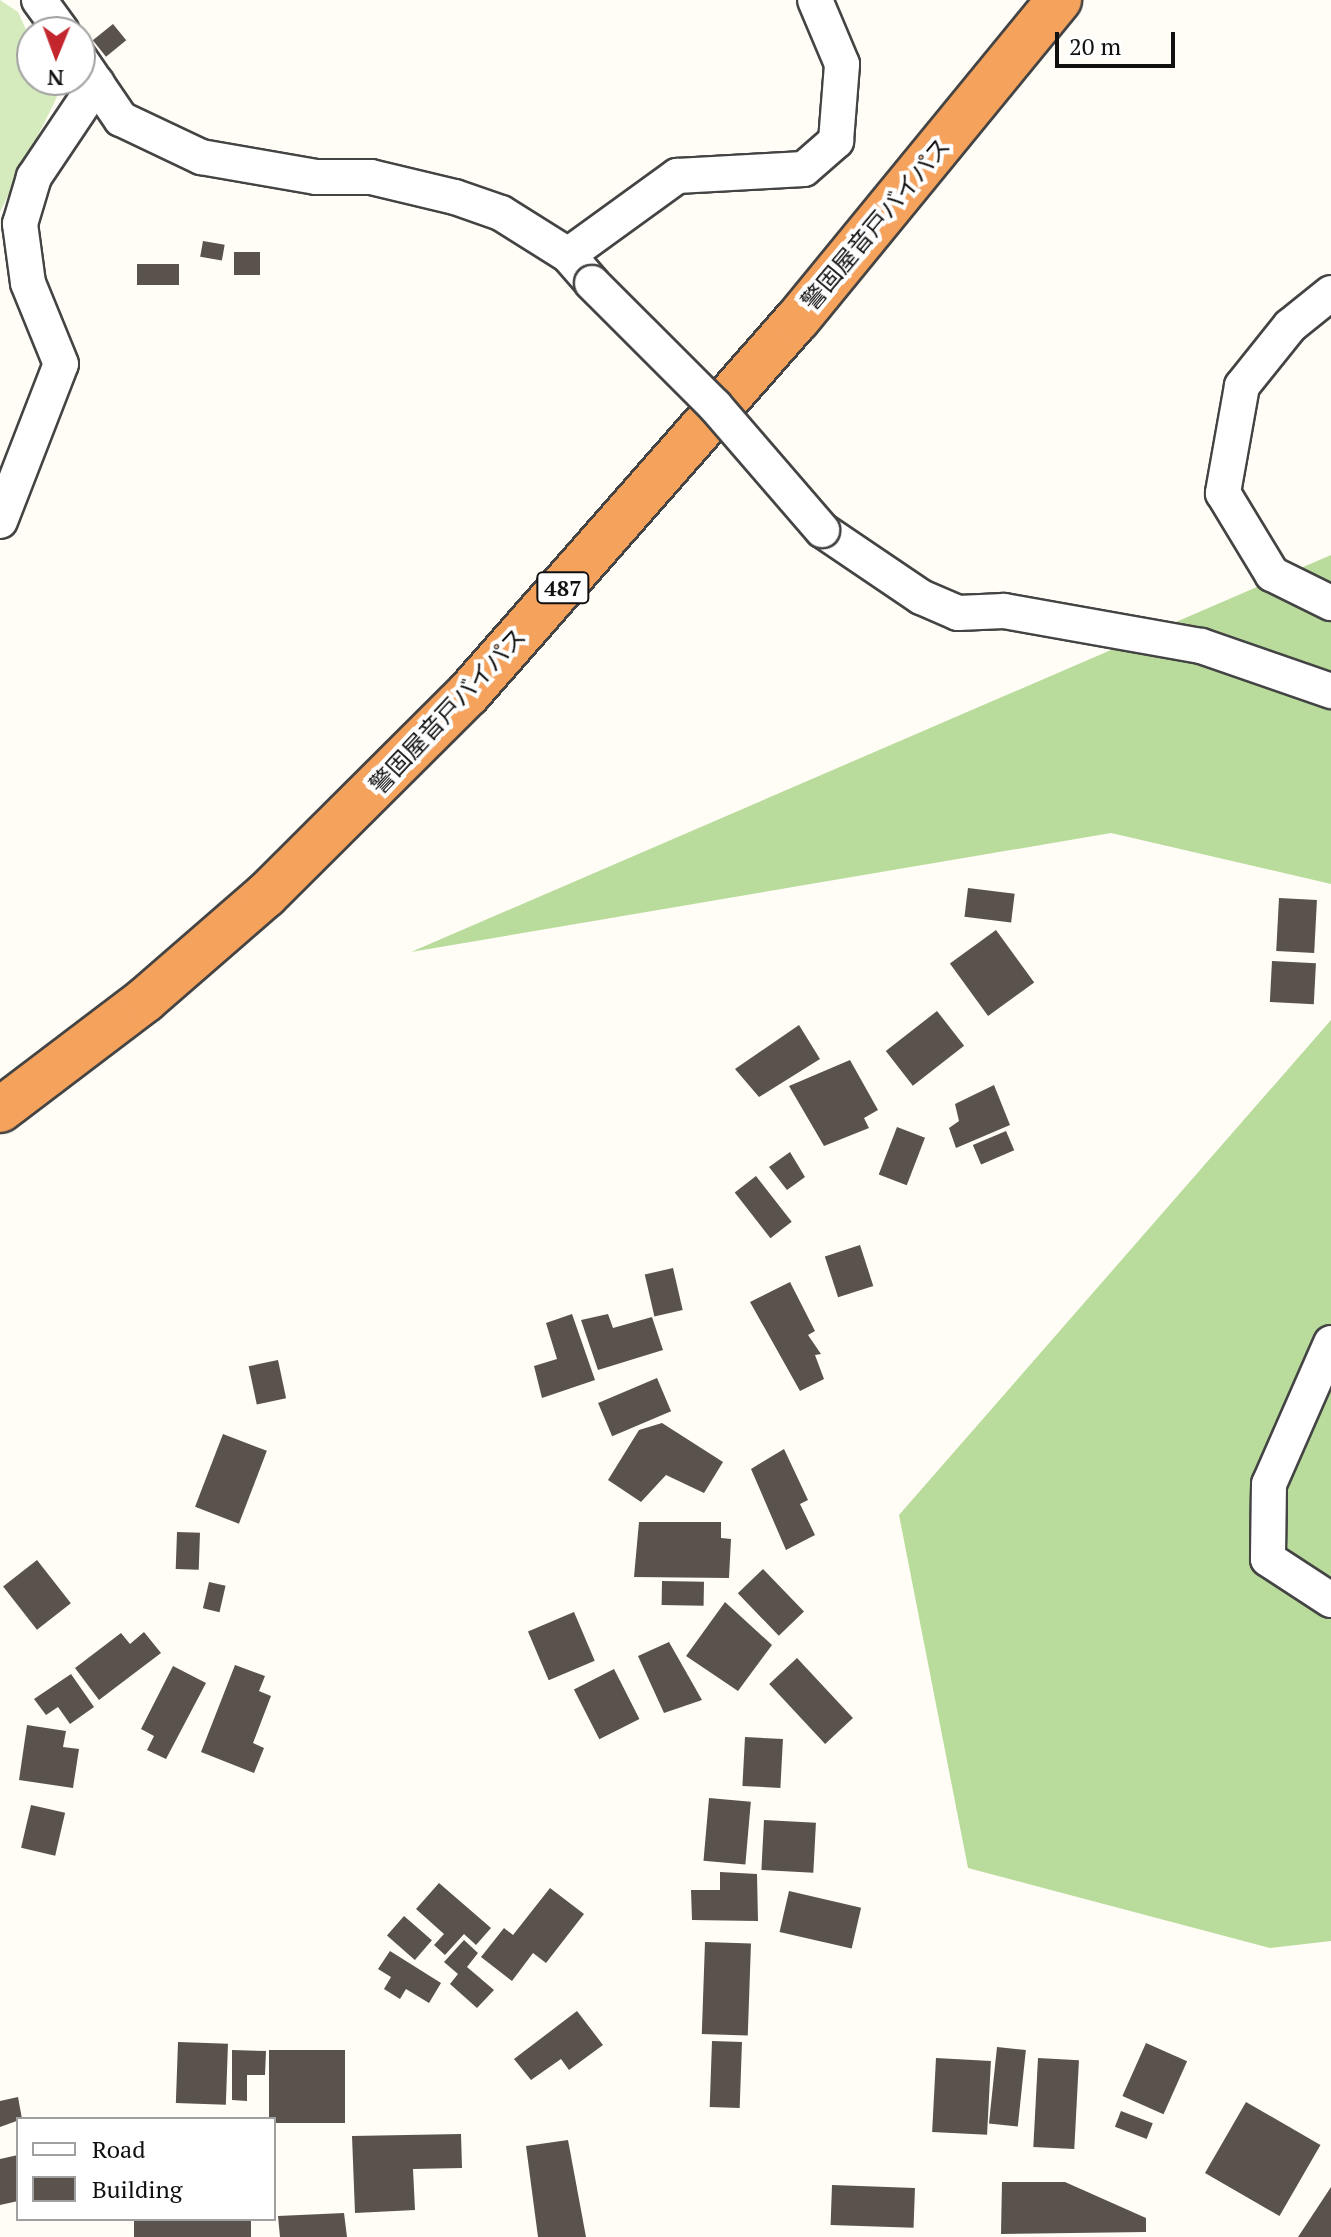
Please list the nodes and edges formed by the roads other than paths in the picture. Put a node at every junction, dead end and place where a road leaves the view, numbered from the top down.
1 (815, 0) edge
2 (1043, 10) edge
3 (96, 83) edge
4 (75, 96) edge
5 (568, 255) junction
6 (1331, 293) edge
7 (0, 521) edge
8 (1331, 603) edge
9 (1331, 691) edge
10 (0, 1110) edge
11 (1331, 1343) edge
12 (1331, 1600) edge

1 - 5 street
2 - 10 highway, 警固屋音戸バイパス / 487
3 - 5 street
4 - 7 street
5 - 9 street, bridge
6 - 8 street
11 - 12 street

